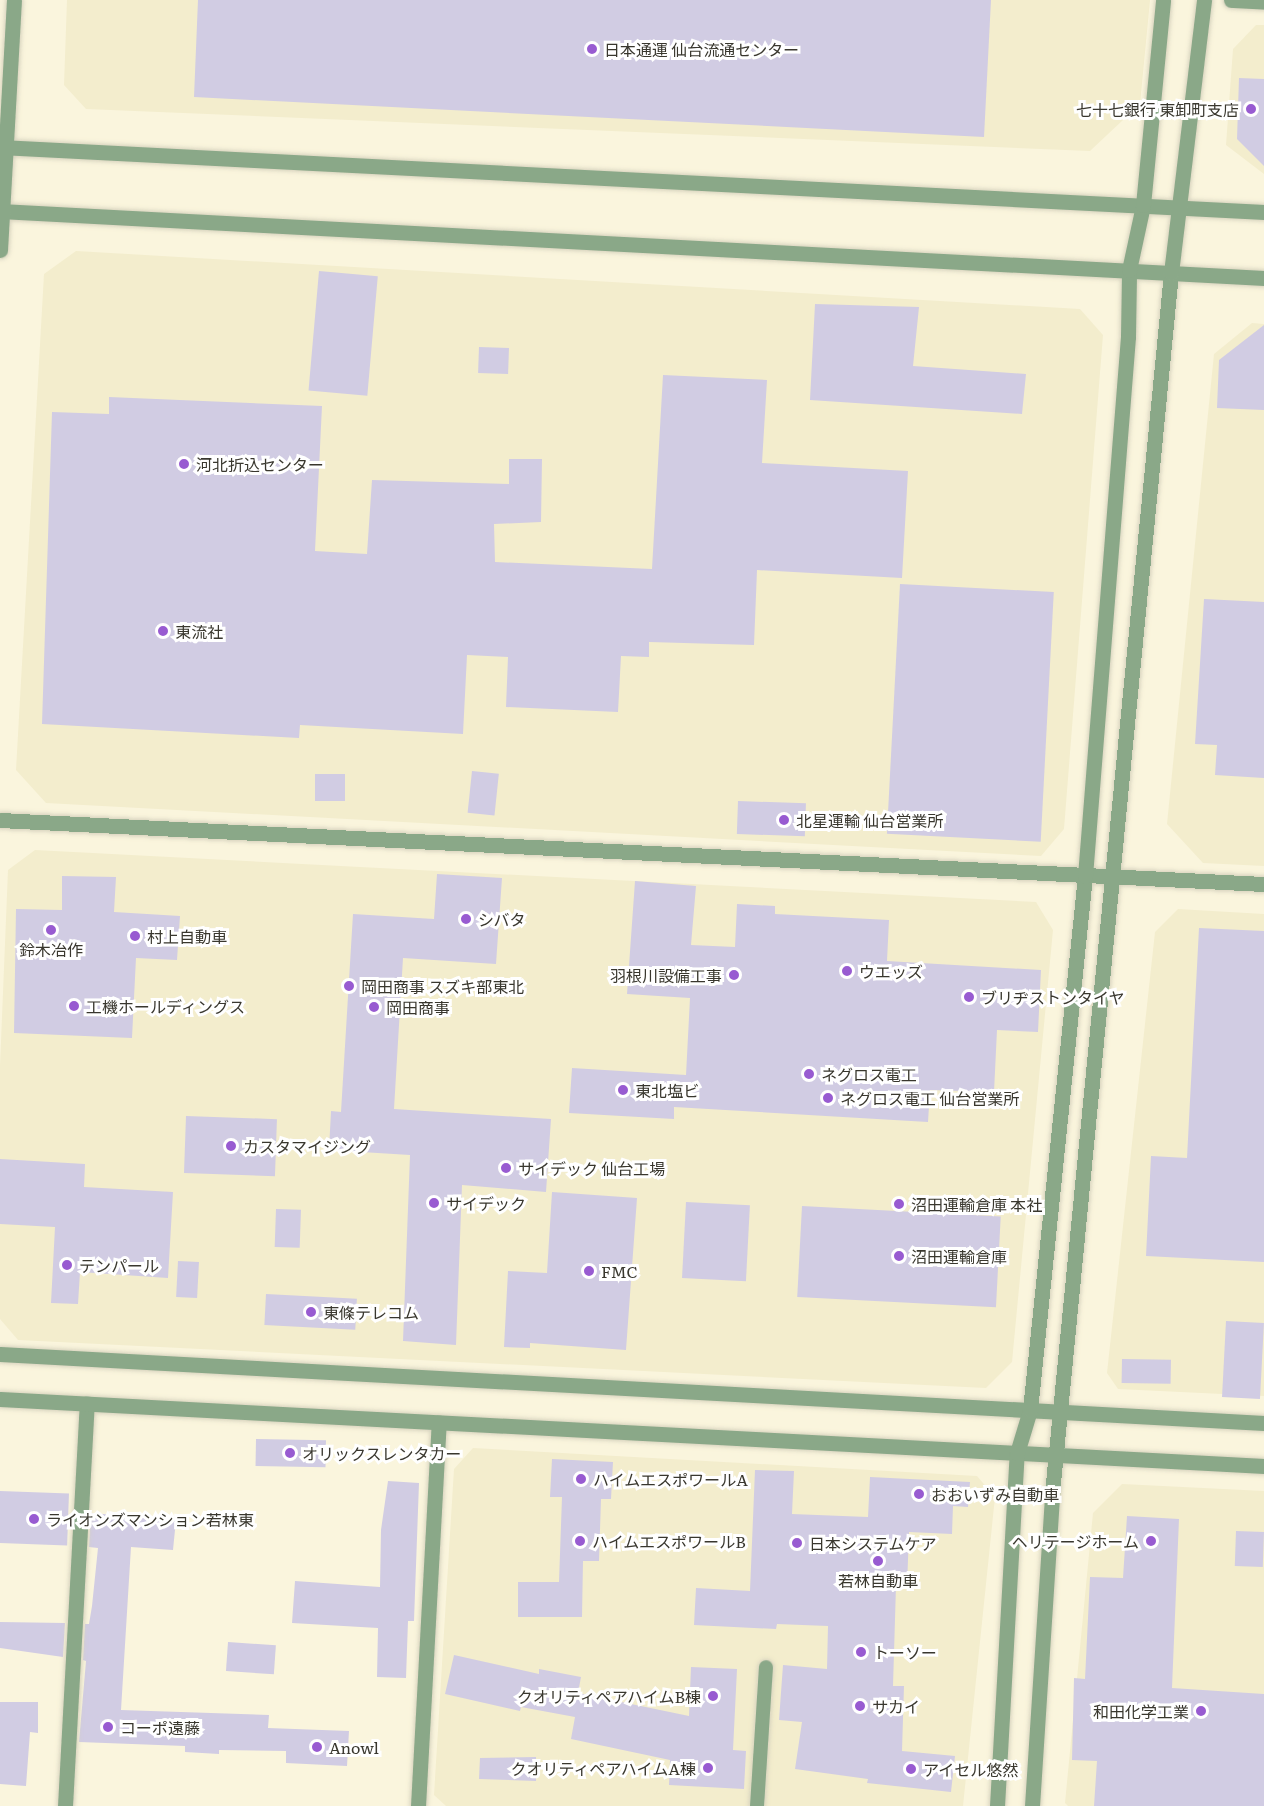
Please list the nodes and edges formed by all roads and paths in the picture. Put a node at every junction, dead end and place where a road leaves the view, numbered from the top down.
1 (14, 0) edge
2 (1163, 0) edge
3 (1204, 0) edge
4 (1231, 0) edge
5 (1264, 2) edge
6 (3, 147) edge
7 (1143, 205) junction
8 (1179, 207) junction
9 (1, 211) edge
10 (1264, 212) edge
11 (0, 250) edge
12 (1129, 270) junction
13 (1172, 273) junction
14 (1264, 278) edge
15 (0, 820) edge
16 (1084, 876) junction
17 (1115, 876) junction
18 (1264, 884) edge
19 (0, 1354) edge
20 (0, 1399) edge
21 (87, 1404) junction
22 (1029, 1410) junction
23 (1060, 1412) junction
24 (439, 1423) junction
25 (1264, 1423) edge
26 (1017, 1453) junction
27 (1056, 1454) junction
28 (1264, 1466) edge
29 (766, 1666) dead end
30 (65, 1806) edge
31 (418, 1806) edge
32 (757, 1806) edge
33 (997, 1806) edge
34 (1032, 1806) edge

1 - 6 street
2 - 7 street
3 - 8 street
4 - 5 street
6 - 7 street
6 - 9 street
7 - 8 street
7 - 12 street
8 - 10 street
8 - 13 street
9 - 11 street
9 - 12 street
12 - 13 street
12 - 16 street
13 - 14 street
13 - 17 street
15 - 16 street
16 - 17 street
16 - 22 street
17 - 18 street
17 - 23 street
19 - 22 street
20 - 21 street
21 - 24 street
21 - 30 street
22 - 23 street
22 - 26 street
23 - 25 street
23 - 27 street
24 - 26 street
24 - 31 street
26 - 27 street
26 - 33 street
27 - 28 street
27 - 34 street
29 - 32 lane

